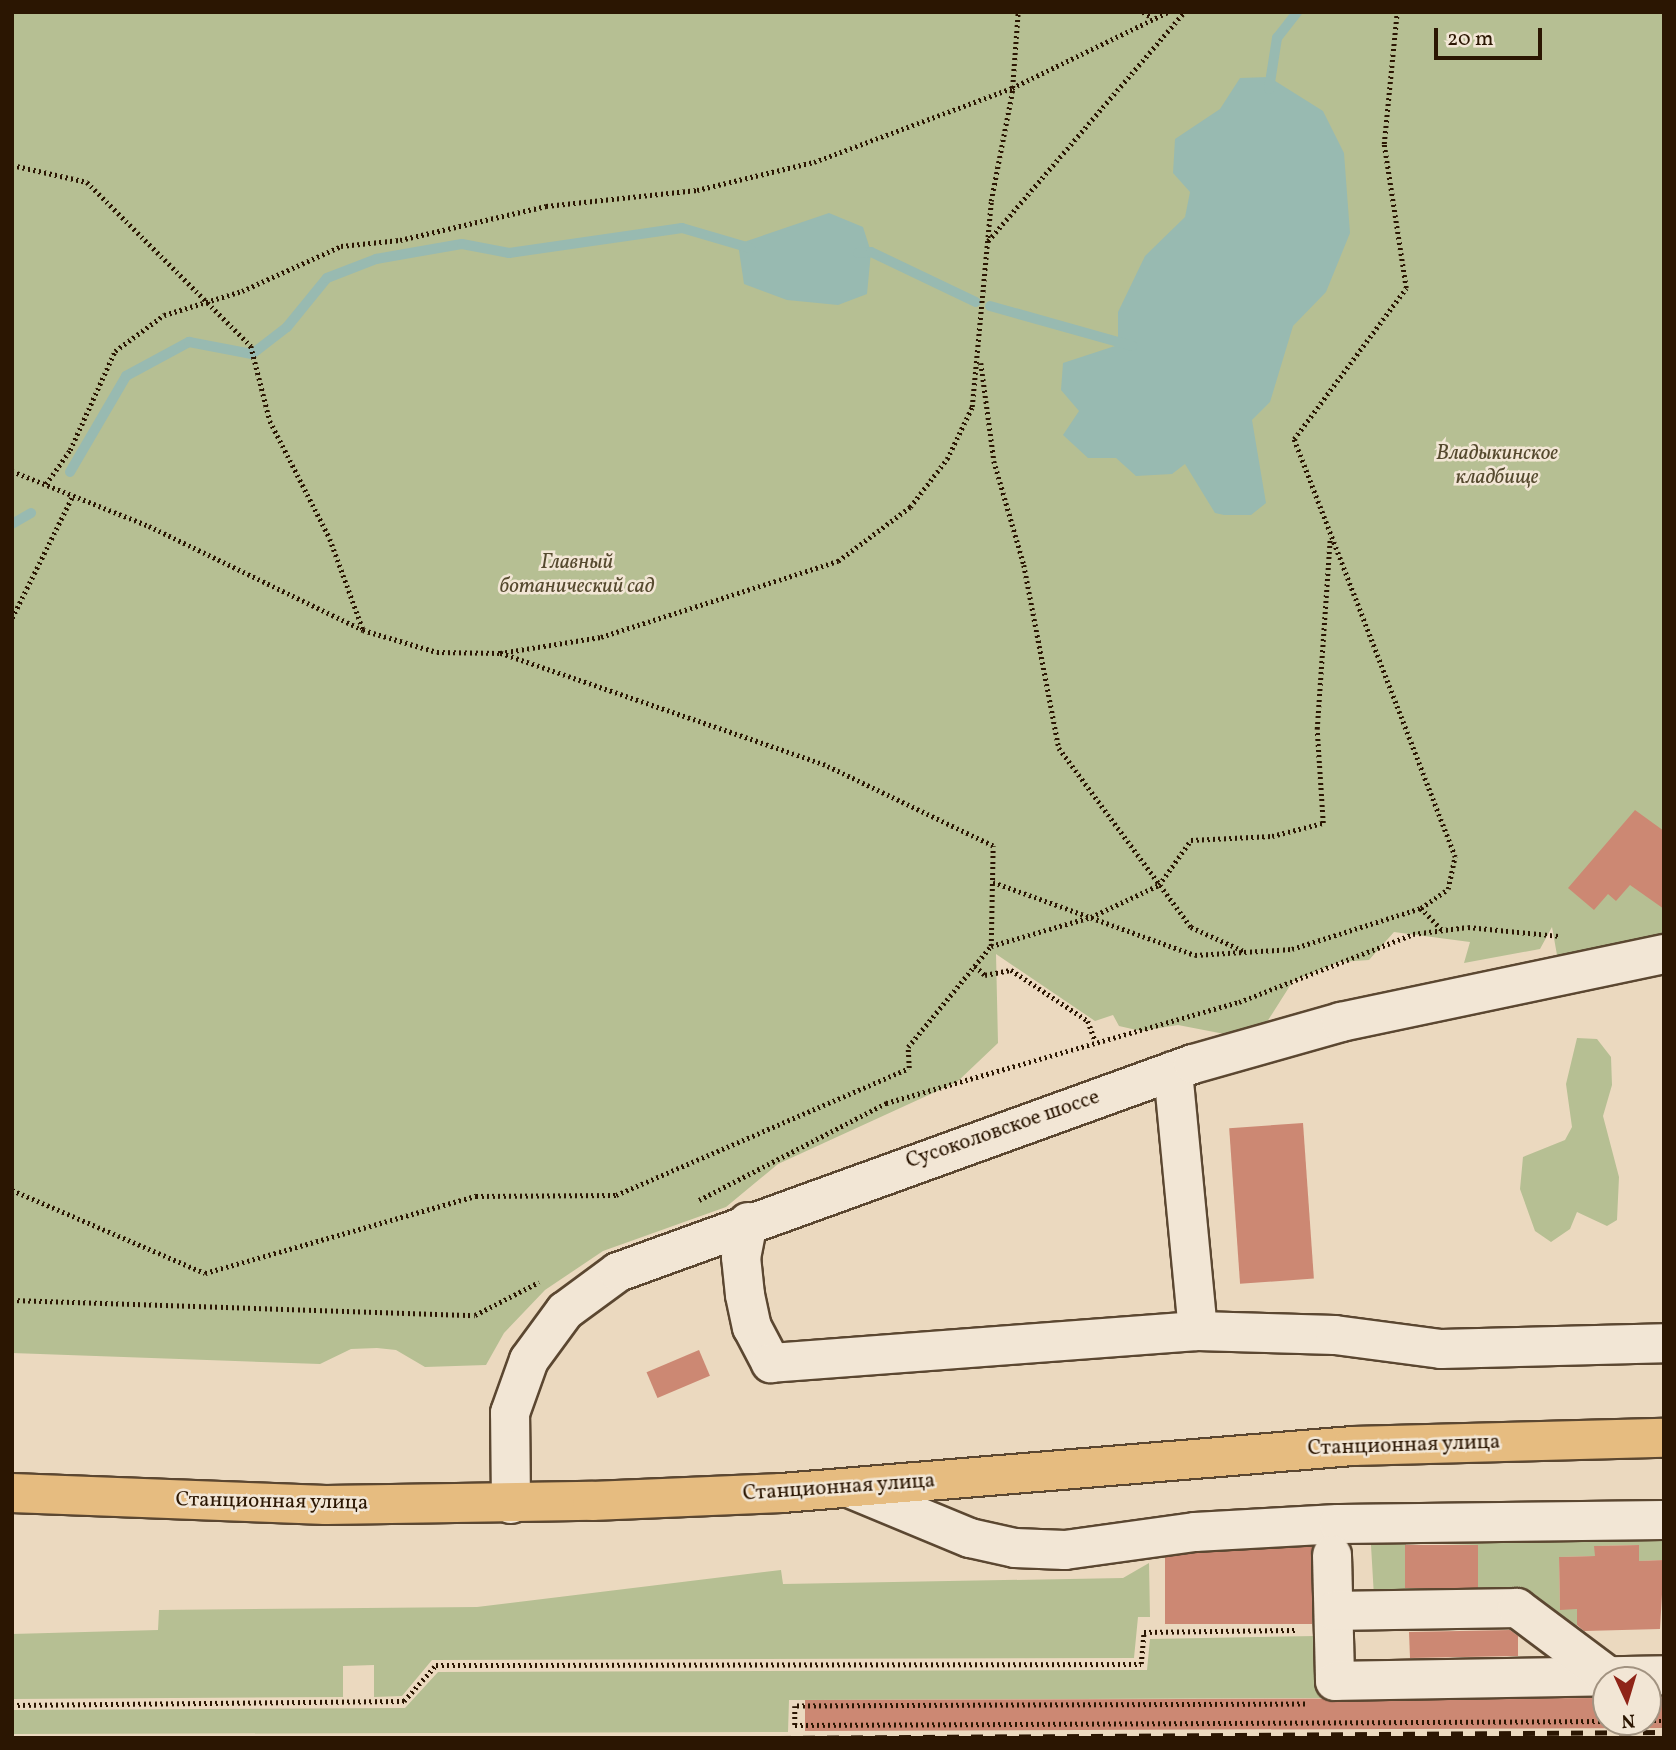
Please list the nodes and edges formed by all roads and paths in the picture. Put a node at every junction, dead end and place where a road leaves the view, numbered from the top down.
1 (1018, 12) edge
2 (1143, 12) edge
3 (1168, 12) edge
4 (1184, 12) edge
5 (1397, 12) edge
6 (1152, 18) junction
7 (1012, 88) junction
8 (12, 165) edge
9 (987, 242) junction
10 (211, 300) junction
11 (979, 352) junction
12 (12, 471) edge
13 (46, 484) junction
14 (73, 495) junction
15 (1331, 534) junction
16 (12, 618) edge
17 (363, 630) junction
18 (500, 653) junction
19 (993, 882) junction
20 (1159, 885) junction
21 (1421, 908) junction
22 (1091, 918) junction
23 (1442, 930) junction
24 (991, 946) junction
25 (1246, 952) junction
26 (1664, 954) edge
27 (975, 966) junction
28 (1586, 969) junction
29 (1095, 1040) junction
30 (1174, 1071) junction
31 (12, 1190) edge
32 (693, 1203) dead end
33 (748, 1222) junction
34 (548, 1278) dead end
35 (12, 1300) edge
36 (1198, 1331) junction
37 (1664, 1343) edge
38 (1664, 1438) edge
39 (849, 1488) junction
40 (12, 1493) edge
41 (511, 1504) junction
42 (1664, 1520) edge
43 (1332, 1555) dead end
44 (1334, 1620) junction
45 (1595, 1666) edge
46 (1592, 1676) edge
47 (1312, 1704) dead end
48 (12, 1705) edge
49 (1592, 1721) edge

1 - 7 path
2 - 6 path
3 - 6 path
4 - 9 path
5 - 15 path
6 - 7 path
7 - 9 path
7 - 10 path
8 - 10 path
9 - 11 path
10 - 13 path
10 - 17 path
11 - 18 path
11 - 20 path
12 - 13 path
13 - 14 path
14 - 16 path
14 - 17 path
15 - 20 path
15 - 21 path
17 - 18 path
18 - 19 path
19 - 22 path
19 - 24 path
20 - 22 path
20 - 25 path
21 - 23 path
21 - 25 path
22 - 24 path
22 - 25 path
23 - 28 path
23 - 29 path
24 - 27 path
26 - 28 street, Сусоколовское шоссе
27 - 29 path
27 - 31 path
28 - 30 street, Сусоколовское шоссе
29 - 32 path
30 - 33 street, Сусоколовское шоссе
30 - 36 street
33 - 36 street
33 - 41 street, Сусоколовское шоссе
34 - 35 path
36 - 37 street
38 - 39 main road, Станционная улица
39 - 41 main road, Станционная улица
39 - 42 street
40 - 41 main road, Станционная улица
43 - 44 street
44 - 45 street
44 - 46 street
44 - 48 path
47 - 49 path

